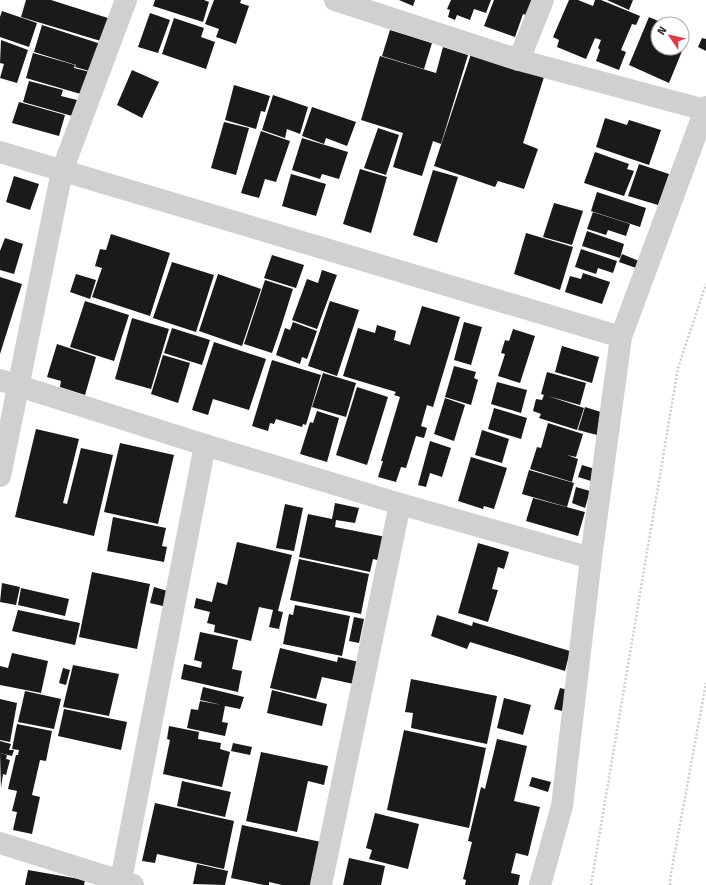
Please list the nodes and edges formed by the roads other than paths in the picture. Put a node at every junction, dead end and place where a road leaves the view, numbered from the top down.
1 (126, 0) edge
2 (335, 0) edge
3 (542, 0) edge
4 (519, 60) junction
5 (706, 109) edge
6 (0, 152) edge
7 (62, 171) junction
8 (622, 337) junction
9 (9, 383) edge
10 (205, 445) junction
11 (0, 476) edge
12 (400, 504) junction
13 (591, 558) junction
14 (0, 843) edge
15 (124, 884) edge
16 (321, 885) edge
17 (540, 885) edge

1 - 7 street
2 - 4 street
3 - 4 street
4 - 5 street
5 - 8 street
6 - 7 street
7 - 8 street
7 - 9 street
8 - 13 street
9 - 10 street
9 - 11 street
10 - 12 street
10 - 15 street
12 - 13 street
12 - 16 street
13 - 17 street
14 - 15 street

